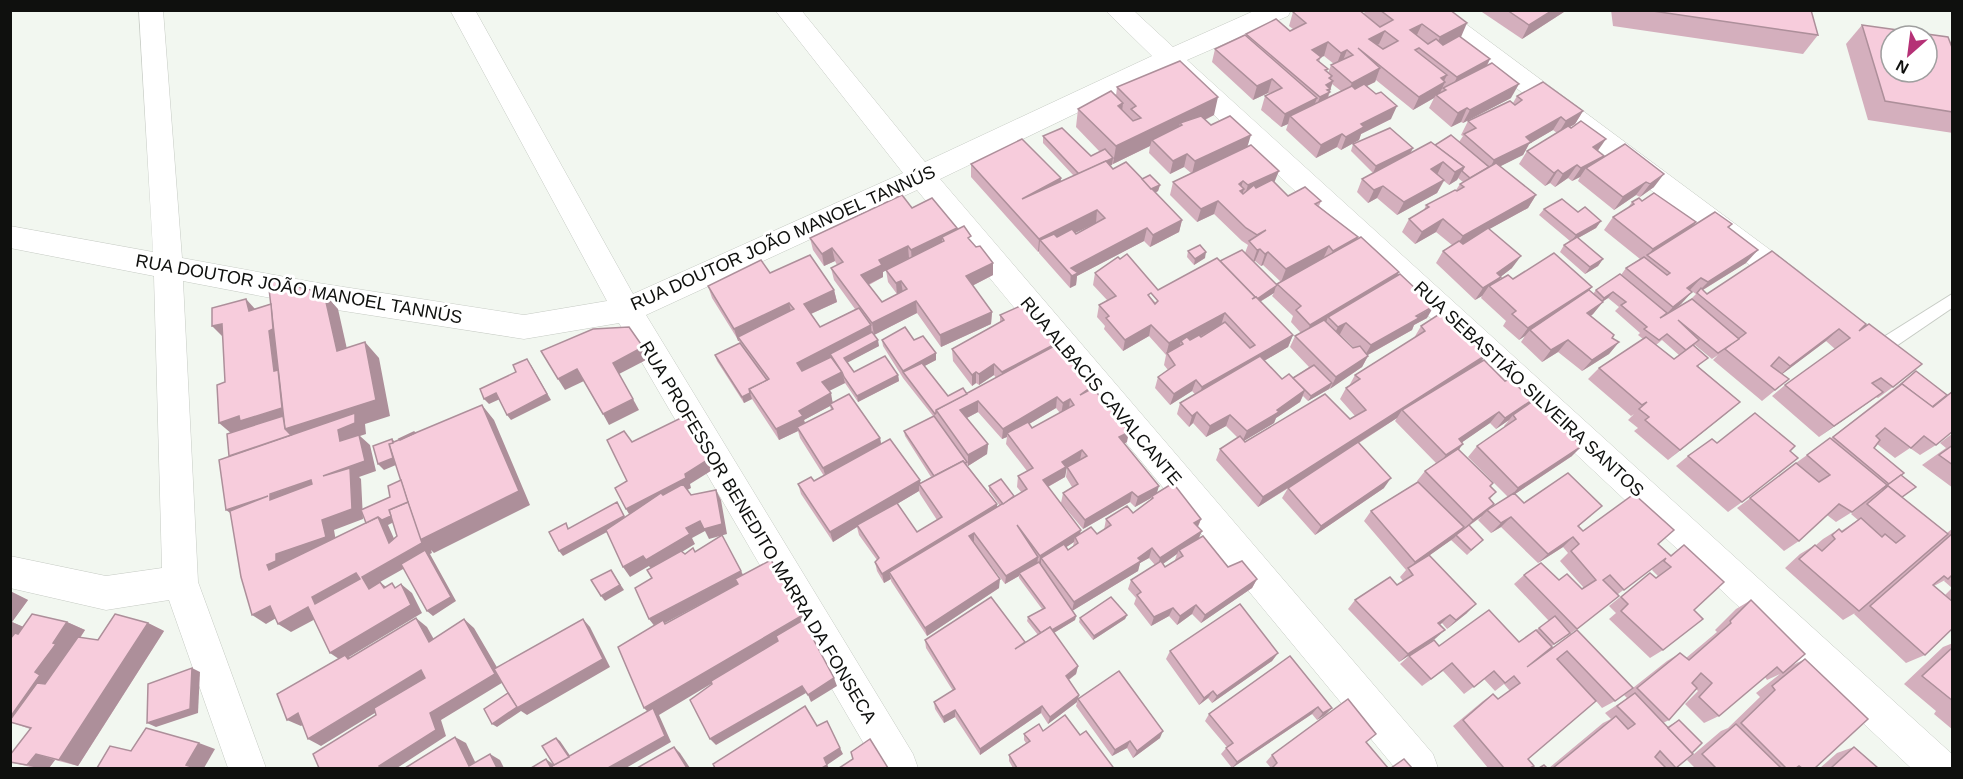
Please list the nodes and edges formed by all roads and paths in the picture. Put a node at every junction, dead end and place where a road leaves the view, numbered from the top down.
1 (151, 10) edge
2 (462, 10) edge
3 (787, 10) edge
4 (1117, 10) edge
5 (1279, 10) edge
6 (1430, 10) edge
7 (1170, 58) junction
8 (921, 176) junction
9 (10, 237) edge
10 (168, 267) junction
11 (1813, 298) edge
12 (1953, 300) edge
13 (627, 310) junction
14 (1880, 348) edge
15 (10, 572) edge
16 (180, 582) junction
17 (247, 768) edge
18 (899, 768) edge
19 (1419, 768) edge
20 (1939, 768) edge

1 - 10 street
2 - 13 street, RUA PROFESSOR BENEDITO MARRA DA FONSECA
3 - 8 street, RUA ALBACIS CAVALCANTE
4 - 7 street, RUA SEBASTIÃO SILVEIRA SANTOS
5 - 7 street, RUA DOUTOR JOÃO MANOEL TANNÚS
6 - 11 street
7 - 8 street, RUA DOUTOR JOÃO MANOEL TANNÚS
7 - 20 street, RUA SEBASTIÃO SILVEIRA SANTOS
8 - 13 street, RUA DOUTOR JOÃO MANOEL TANNÚS
8 - 19 street, RUA ALBACIS CAVALCANTE
9 - 10 street, RUA DOUTOR JOÃO MANOEL TANNÚS
10 - 13 street, RUA DOUTOR JOÃO MANOEL TANNÚS
10 - 16 street
12 - 14 lane
13 - 18 street, RUA PROFESSOR BENEDITO MARRA DA FONSECA
15 - 16 street
16 - 17 street

